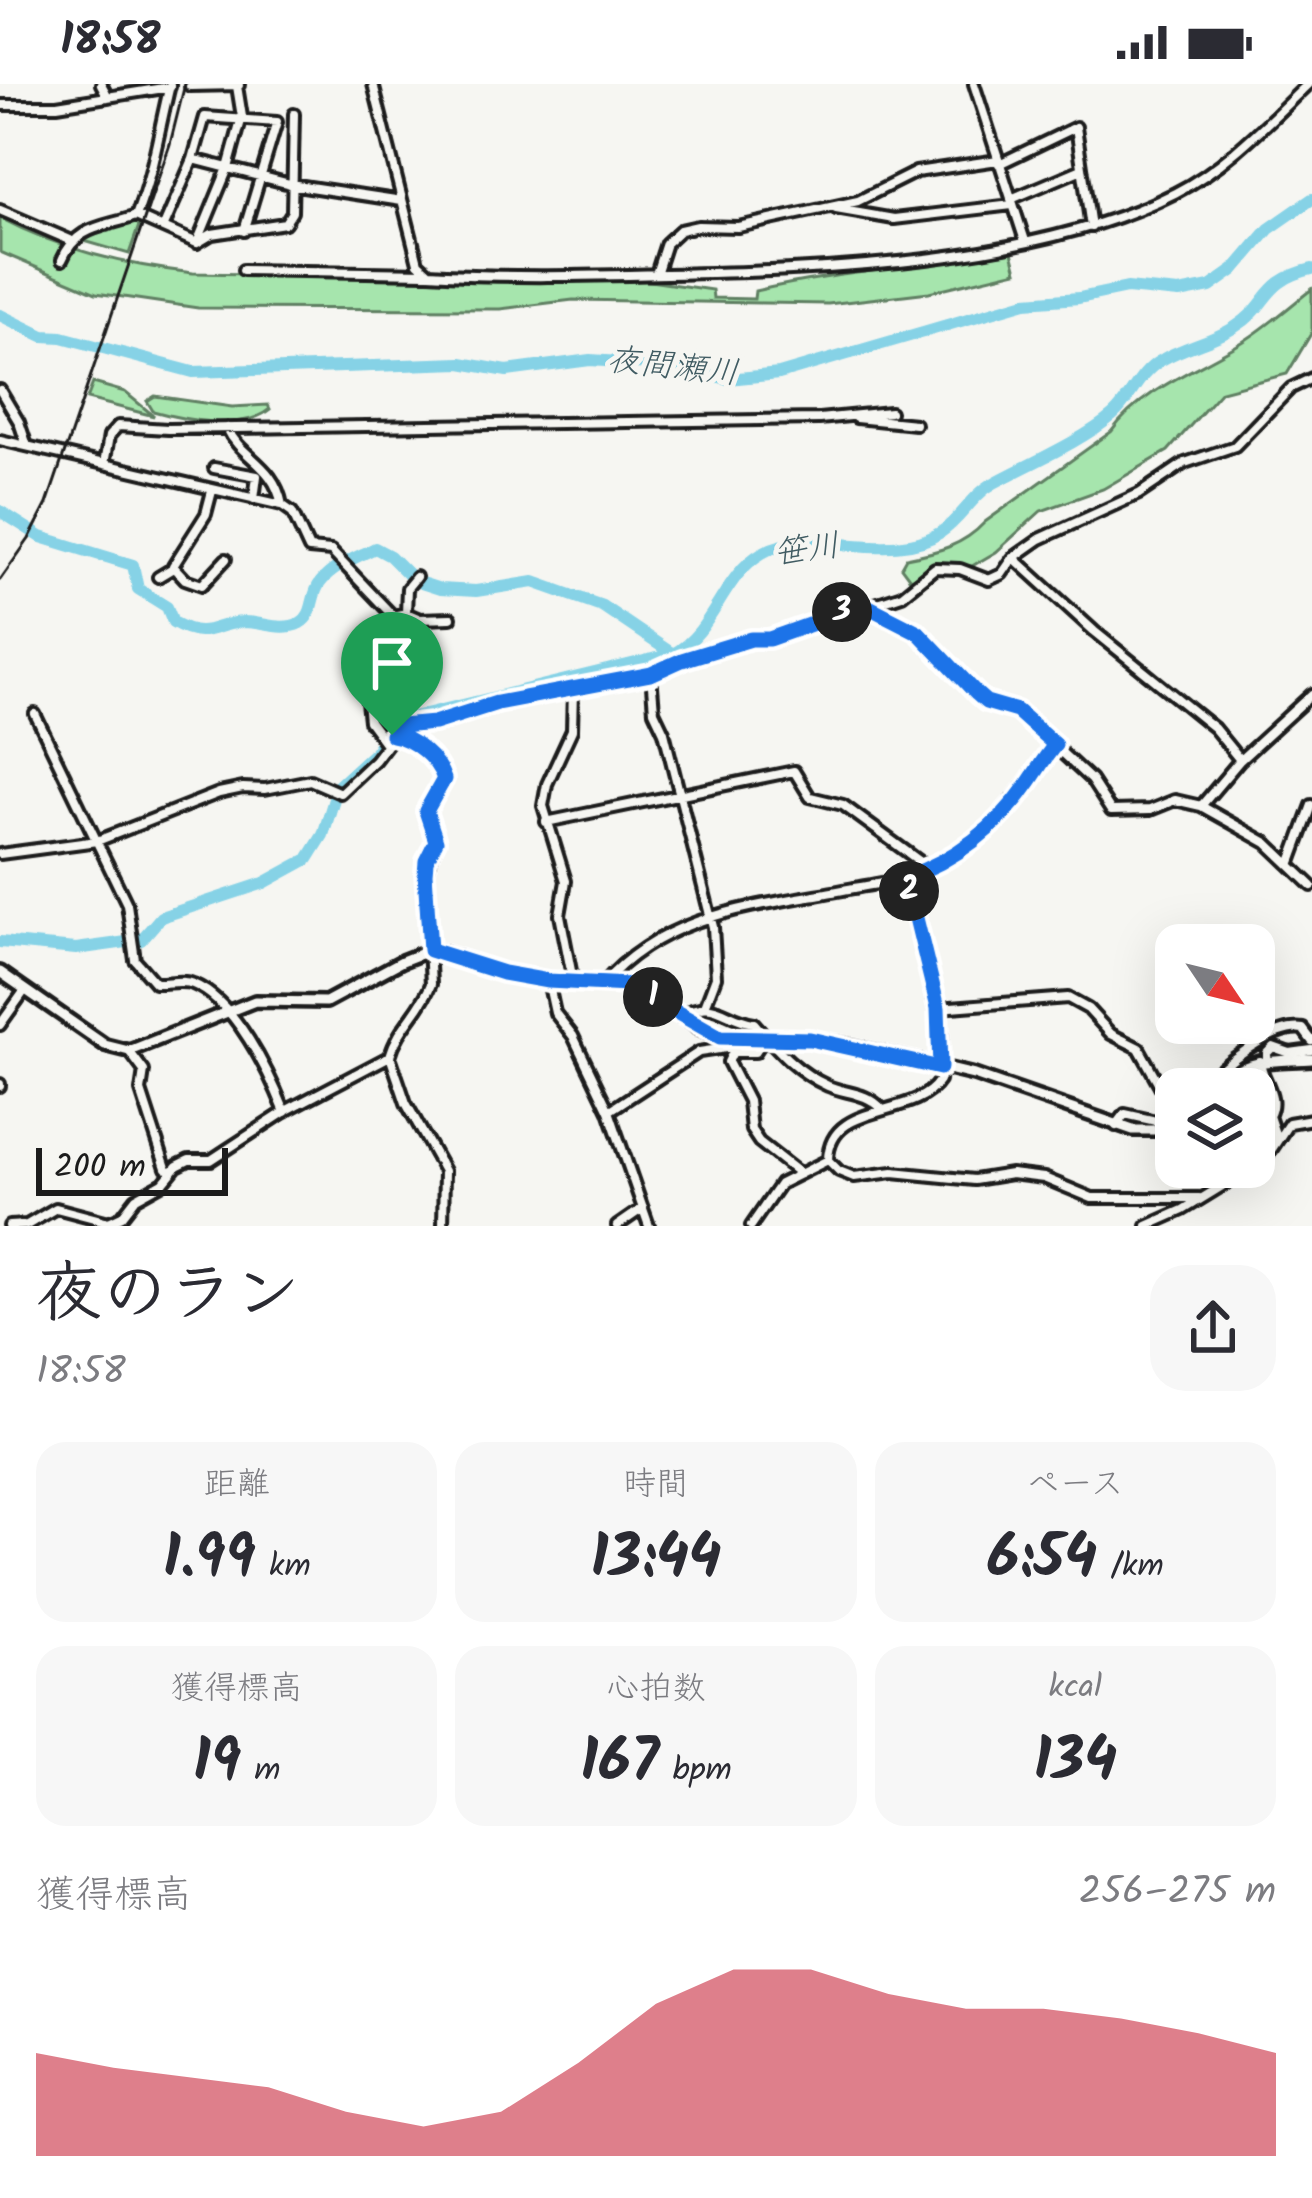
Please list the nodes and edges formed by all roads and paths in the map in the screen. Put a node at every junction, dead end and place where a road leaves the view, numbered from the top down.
1 (101, 84) edge
2 (374, 84) edge
3 (974, 84) edge
4 (1308, 84) edge
5 (238, 85) edge
6 (170, 86) edge
7 (190, 86) edge
8 (108, 97) junction
9 (0, 105) edge
10 (294, 114) dead end
11 (242, 117) junction
12 (193, 159) junction
13 (999, 162) junction
14 (228, 169) junction
15 (1082, 169) junction
16 (261, 178) junction
17 (290, 184) junction
18 (402, 201) junction
19 (1012, 202) junction
20 (827, 208) junction
21 (0, 211) edge
22 (136, 216) junction
23 (164, 226) junction
24 (1090, 226) junction
25 (244, 231) junction
26 (70, 240) junction
27 (196, 242) junction
28 (1024, 242) junction
29 (62, 260) dead end
30 (243, 270) dead end
31 (429, 273) junction
32 (656, 274) junction
33 (1308, 380) edge
34 (0, 391) edge
35 (1312, 392) edge
36 (890, 412) dead end
37 (848, 417) junction
38 (915, 424) dead end
39 (227, 428) junction
40 (0, 440) edge
41 (27, 446) junction
42 (104, 464) junction
43 (214, 468) dead end
44 (212, 490) junction
45 (254, 499) junction
46 (282, 505) junction
47 (1013, 558) junction
48 (226, 559) dead end
49 (175, 568) junction
50 (158, 578) dead end
51 (413, 580) dead end
52 (865, 605) junction
53 (406, 613) junction
54 (393, 616) junction
55 (451, 618) dead end
56 (651, 674) junction
57 (572, 689) junction
58 (1312, 694) edge
59 (34, 714) dead end
60 (386, 740) junction
61 (1055, 745) junction
62 (1240, 760) junction
63 (681, 797) junction
64 (1312, 805) edge
65 (1202, 806) junction
66 (546, 822) junction
67 (97, 841) junction
68 (0, 854) edge
69 (1290, 865) junction
70 (930, 869) junction
71 (906, 877) junction
72 (1312, 886) edge
73 (711, 917) junction
74 (430, 950) junction
75 (0, 972) edge
76 (548, 981) junction
77 (573, 981) junction
78 (603, 984) junction
79 (25, 990) junction
80 (705, 1006) junction
81 (938, 1008) junction
82 (229, 1012) junction
83 (680, 1015) junction
84 (0, 1025) edge
85 (762, 1040) junction
86 (1312, 1041) edge
87 (129, 1051) junction
88 (1312, 1055) edge
89 (390, 1056) junction
90 (1263, 1061) junction
91 (940, 1068) junction
92 (1219, 1068) edge
93 (1243, 1068) edge
94 (1155, 1082) edge
95 (881, 1108) junction
96 (285, 1112) junction
97 (609, 1112) junction
98 (1312, 1120) edge
99 (1155, 1130) edge
100 (1277, 1140) junction
101 (1275, 1143) edge
102 (828, 1160) junction
103 (171, 1172) junction
104 (800, 1174) junction
105 (1216, 1188) edge
106 (1199, 1198) junction
107 (643, 1208) junction
108 (4, 1226) edge
109 (443, 1226) edge
110 (617, 1226) edge
111 (649, 1226) edge
112 (751, 1226) edge
113 (1147, 1226) edge

1 - 8 street
2 - 18 street
3 - 13 street
4 - 24 street
5 - 7 street
5 - 11 street
6 - 8 street
6 - 22 street
8 - 9 street
10 - 17 street
11 - 12 street
11 - 14 street
11 - 16 street
12 - 14 street
12 - 23 street
13 - 15 street
13 - 19 street
13 - 20 street
14 - 16 street
14 - 27 street
15 - 19 street
15 - 24 street
16 - 17 street
16 - 25 street
17 - 18 street
17 - 25 street
18 - 31 street
19 - 20 street
19 - 28 street
20 - 32 street
21 - 26 street
22 - 23 street
22 - 26 street
23 - 27 street
24 - 28 street
25 - 27 street
26 - 29 street
28 - 32 street
30 - 31 street
31 - 32 street
33 - 35 street
33 - 47 street
34 - 41 street
36 - 37 street
37 - 38 street
37 - 39 street
39 - 42 street
39 - 46 street
40 - 41 street
41 - 42 street
42 - 44 street
43 - 45 street
44 - 45 street
44 - 49 street
45 - 46 street
46 - 54 street
47 - 52 street
47 - 62 street
48 - 49 street
49 - 50 street
51 - 53 street
52 - 56 street
52 - 61 street
53 - 54 street
53 - 55 street
54 - 60 street
56 - 57 street
56 - 63 street
57 - 60 street
57 - 66 street
58 - 62 street
59 - 67 street
60 - 67 street
60 - 74 street
61 - 65 street
61 - 70 street
62 - 65 street
63 - 66 street
63 - 70 street
63 - 73 street
64 - 69 street
65 - 69 street
66 - 77 street
67 - 68 street
67 - 82 street
69 - 72 street
70 - 71 street
71 - 73 street
71 - 81 street
73 - 78 street
73 - 80 street
74 - 76 main road
74 - 82 main road
74 - 89 street
75 - 79 main road
76 - 77 main road
76 - 97 street
77 - 78 main road
78 - 83 main road
79 - 84 street
79 - 87 main road
80 - 83 street
80 - 85 street
81 - 91 street
81 - 94 street
82 - 87 main road
82 - 96 street
83 - 85 main road
85 - 91 main road
85 - 95 street
85 - 97 street
85 - 104 street
86 - 92 street
87 - 103 street
88 - 90 main road
89 - 96 street
89 - 109 street
90 - 93 main road
90 - 100 street
91 - 95 street
91 - 99 main road
95 - 102 street
96 - 103 street
97 - 107 street
98 - 100 street
100 - 101 street
102 - 104 street
102 - 106 street
103 - 108 street
104 - 112 street
105 - 106 street
106 - 113 street
107 - 110 street
107 - 111 street

